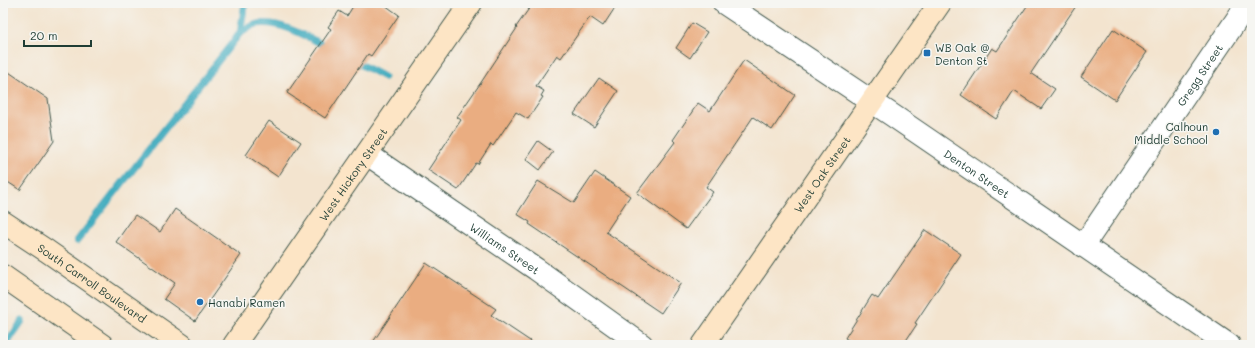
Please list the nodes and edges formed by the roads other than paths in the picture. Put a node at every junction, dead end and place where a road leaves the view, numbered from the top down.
1 (471, 3) edge
2 (724, 3) edge
3 (940, 3) edge
4 (1248, 3) edge
5 (872, 102) junction
6 (367, 154) junction
7 (3, 222) edge
8 (1083, 246) junction
9 (3, 276) edge
10 (102, 345) edge
11 (182, 345) edge
12 (234, 345) edge
13 (642, 345) edge
14 (703, 345) edge
15 (1229, 345) edge

1 - 6 main road, West Hickory Street
2 - 5 street, Denton Street
3 - 5 main road, West Oak Street
4 - 8 street, Gregg Street
5 - 8 street, Denton Street
5 - 14 main road, West Oak Street
6 - 12 main road, West Hickory Street
6 - 13 street, Williams Street
7 - 11 main road, South Carroll Boulevard
8 - 15 street, Denton Street
9 - 10 main road

